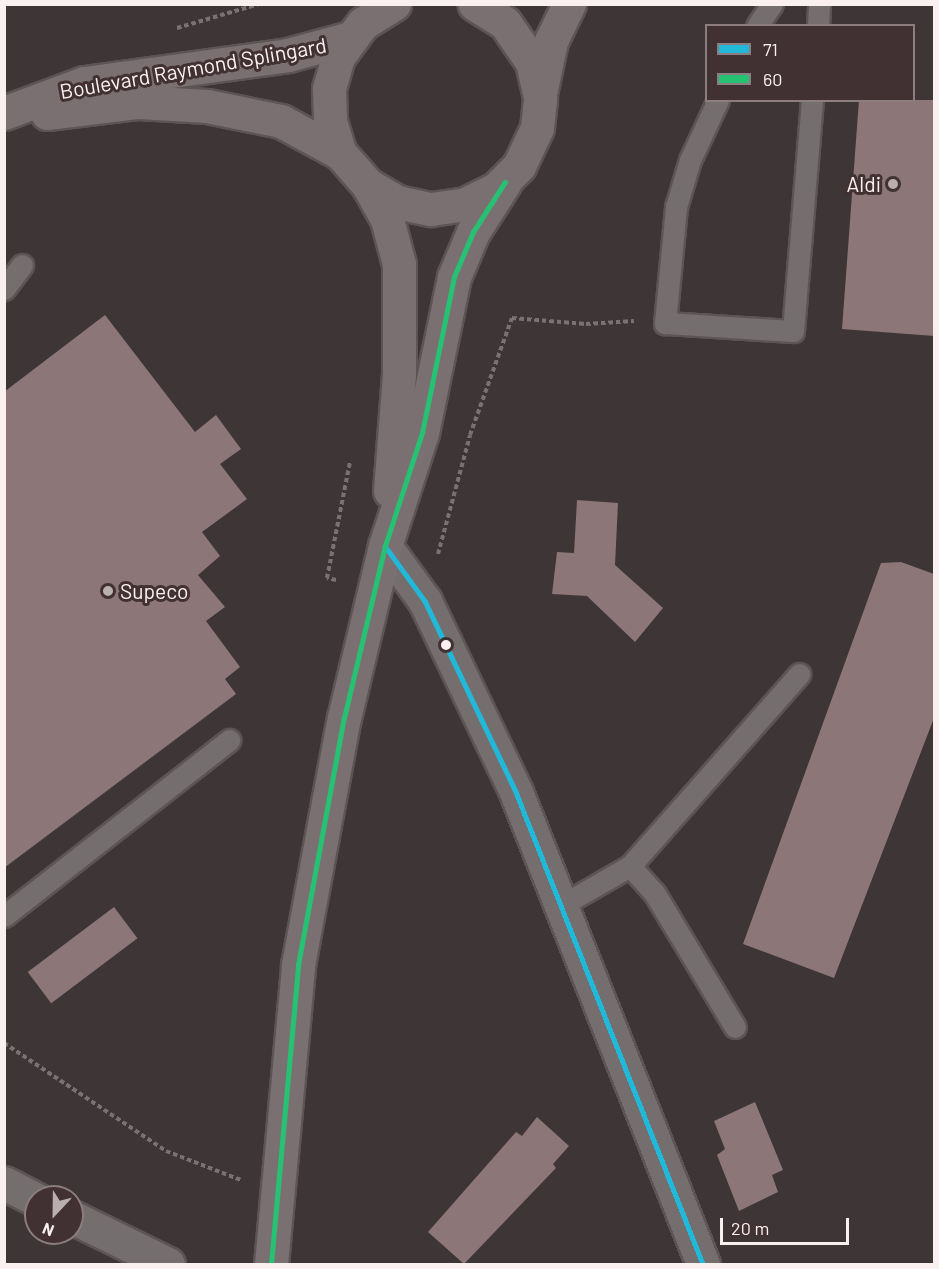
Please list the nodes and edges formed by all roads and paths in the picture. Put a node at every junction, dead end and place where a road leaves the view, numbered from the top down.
1 (394, 4) edge
2 (475, 4) edge
3 (569, 4) edge
4 (772, 4) edge
5 (819, 4) edge
6 (758, 24) edge
7 (818, 24) edge
8 (350, 38) junction
9 (540, 97) junction
10 (717, 102) edge
11 (812, 102) edge
12 (4, 113) edge
13 (4, 122) edge
14 (340, 153) junction
15 (505, 182) junction
16 (368, 185) junction
17 (22, 266) dead end
18 (4, 289) edge
19 (665, 323) junction
20 (353, 450) dead end
21 (385, 546) junction
22 (435, 567) dead end
23 (327, 578) dead end
24 (799, 674) dead end
25 (229, 740) dead end
26 (630, 866) junction
27 (562, 905) junction
28 (4, 916) edge
29 (735, 1028) dead end
30 (4, 1043) edge
31 (4, 1183) edge
32 (24, 1193) edge
33 (275, 1201) junction
34 (84, 1223) edge
35 (168, 1264) edge
36 (271, 1264) edge
37 (702, 1264) edge

1 - 8 main road
2 - 9 main road
3 - 9 main road
4 - 6 lane
5 - 7 lane
8 - 12 main road, Boulevard Raymond Splingard
8 - 14 main road
9 - 15 main road
10 - 19 lane
11 - 19 lane
13 - 14 main road
14 - 16 main road
15 - 16 main road
15 - 21 main road
16 - 21 main road
17 - 18 lane
19 - 22 path
20 - 23 path
21 - 27 street
21 - 33 main road
24 - 26 lane
25 - 28 lane
26 - 27 lane
26 - 29 lane
27 - 37 street
30 - 33 path
31 - 32 street
33 - 36 main road
34 - 35 street

